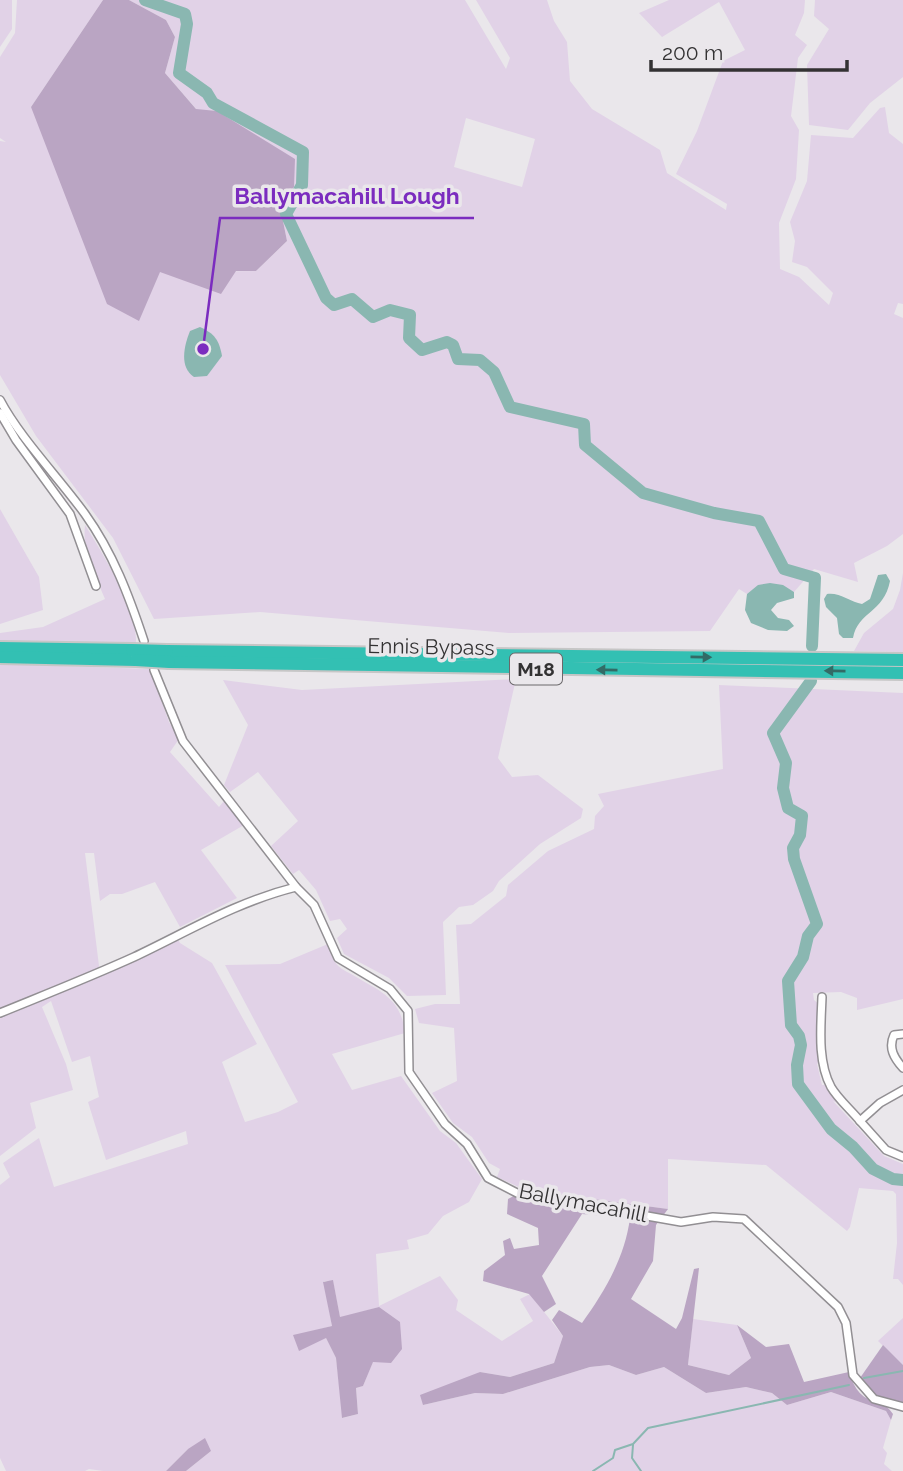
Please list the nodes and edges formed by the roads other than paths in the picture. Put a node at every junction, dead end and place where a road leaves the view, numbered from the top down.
1 (0, 400) edge
2 (0, 413) edge
3 (24, 434) junction
4 (16, 440) junction
5 (86, 515) junction
6 (73, 523) junction
7 (96, 586) dead end
8 (144, 641) dead end
9 (0, 648) edge
10 (134, 655) junction
11 (0, 657) edge
12 (168, 657) junction
13 (903, 660) edge
14 (154, 670) dead end
15 (903, 673) edge
16 (296, 887) junction
17 (822, 997) dead end
18 (0, 1013) edge
19 (903, 1034) edge
20 (903, 1068) edge
21 (903, 1090) edge
22 (860, 1121) junction
23 (903, 1157) edge
24 (903, 1407) edge

1 - 3 street
2 - 4 street
3 - 4 street
3 - 5 street
4 - 6 street
5 - 6 street
5 - 8 street
6 - 7 street
9 - 10 highway, Ennis Bypass / M18
10 - 11 highway, Ennis Bypass / M18
10 - 12 highway, Ennis Bypass / M18, bridge
12 -> 13 highway, Ennis Bypass / M18
15 -> 12 highway, Ennis Bypass / M18
14 - 16 street, Ballymacahill
16 - 18 street
16 - 24 street, Ballymacahill
17 - 22 street
19 - 20 street
21 - 22 street
22 - 23 street

